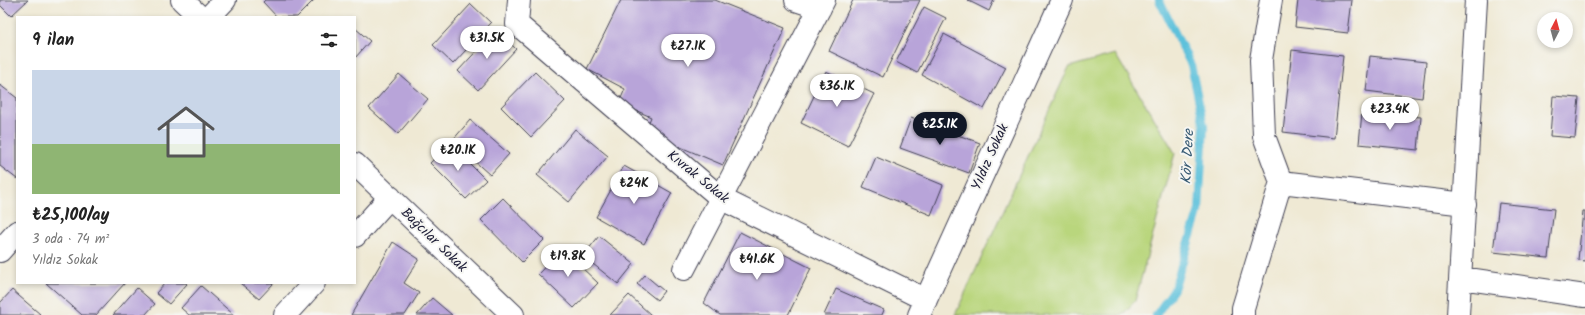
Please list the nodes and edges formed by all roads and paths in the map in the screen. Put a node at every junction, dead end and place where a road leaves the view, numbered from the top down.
1 (182, 0) edge
2 (225, 0) edge
3 (519, 0) edge
4 (796, 0) edge
5 (1062, 0) edge
6 (1271, 0) edge
7 (1476, 0) edge
8 (822, 4) edge
9 (199, 16) edge
10 (210, 16) edge
11 (356, 165) edge
12 (1281, 182) junction
13 (390, 197) junction
14 (722, 199) junction
15 (1465, 204) junction
16 (16, 233) edge
17 (356, 235) edge
18 (0, 251) edge
19 (684, 269) dead end
20 (1461, 278) junction
21 (313, 284) edge
22 (1585, 296) edge
23 (923, 307) edge
24 (285, 315) edge
25 (513, 315) edge
26 (1243, 315) edge
27 (1458, 315) edge

1 - 9 street
2 - 10 street
3 - 14 street, Kıvrak Sokak
4 - 8 street
5 - 23 street, Yıldız Sokak
6 - 12 street
7 - 15 street
8 - 14 street
11 - 13 street, Bağcılar Sokak
12 - 15 street
12 - 26 street
13 - 17 street
13 - 25 street, Bağcılar Sokak
14 - 19 street
14 - 23 street, Kıvrak Sokak
15 - 20 street
16 - 18 street
20 - 22 street
20 - 27 street
21 - 24 street

